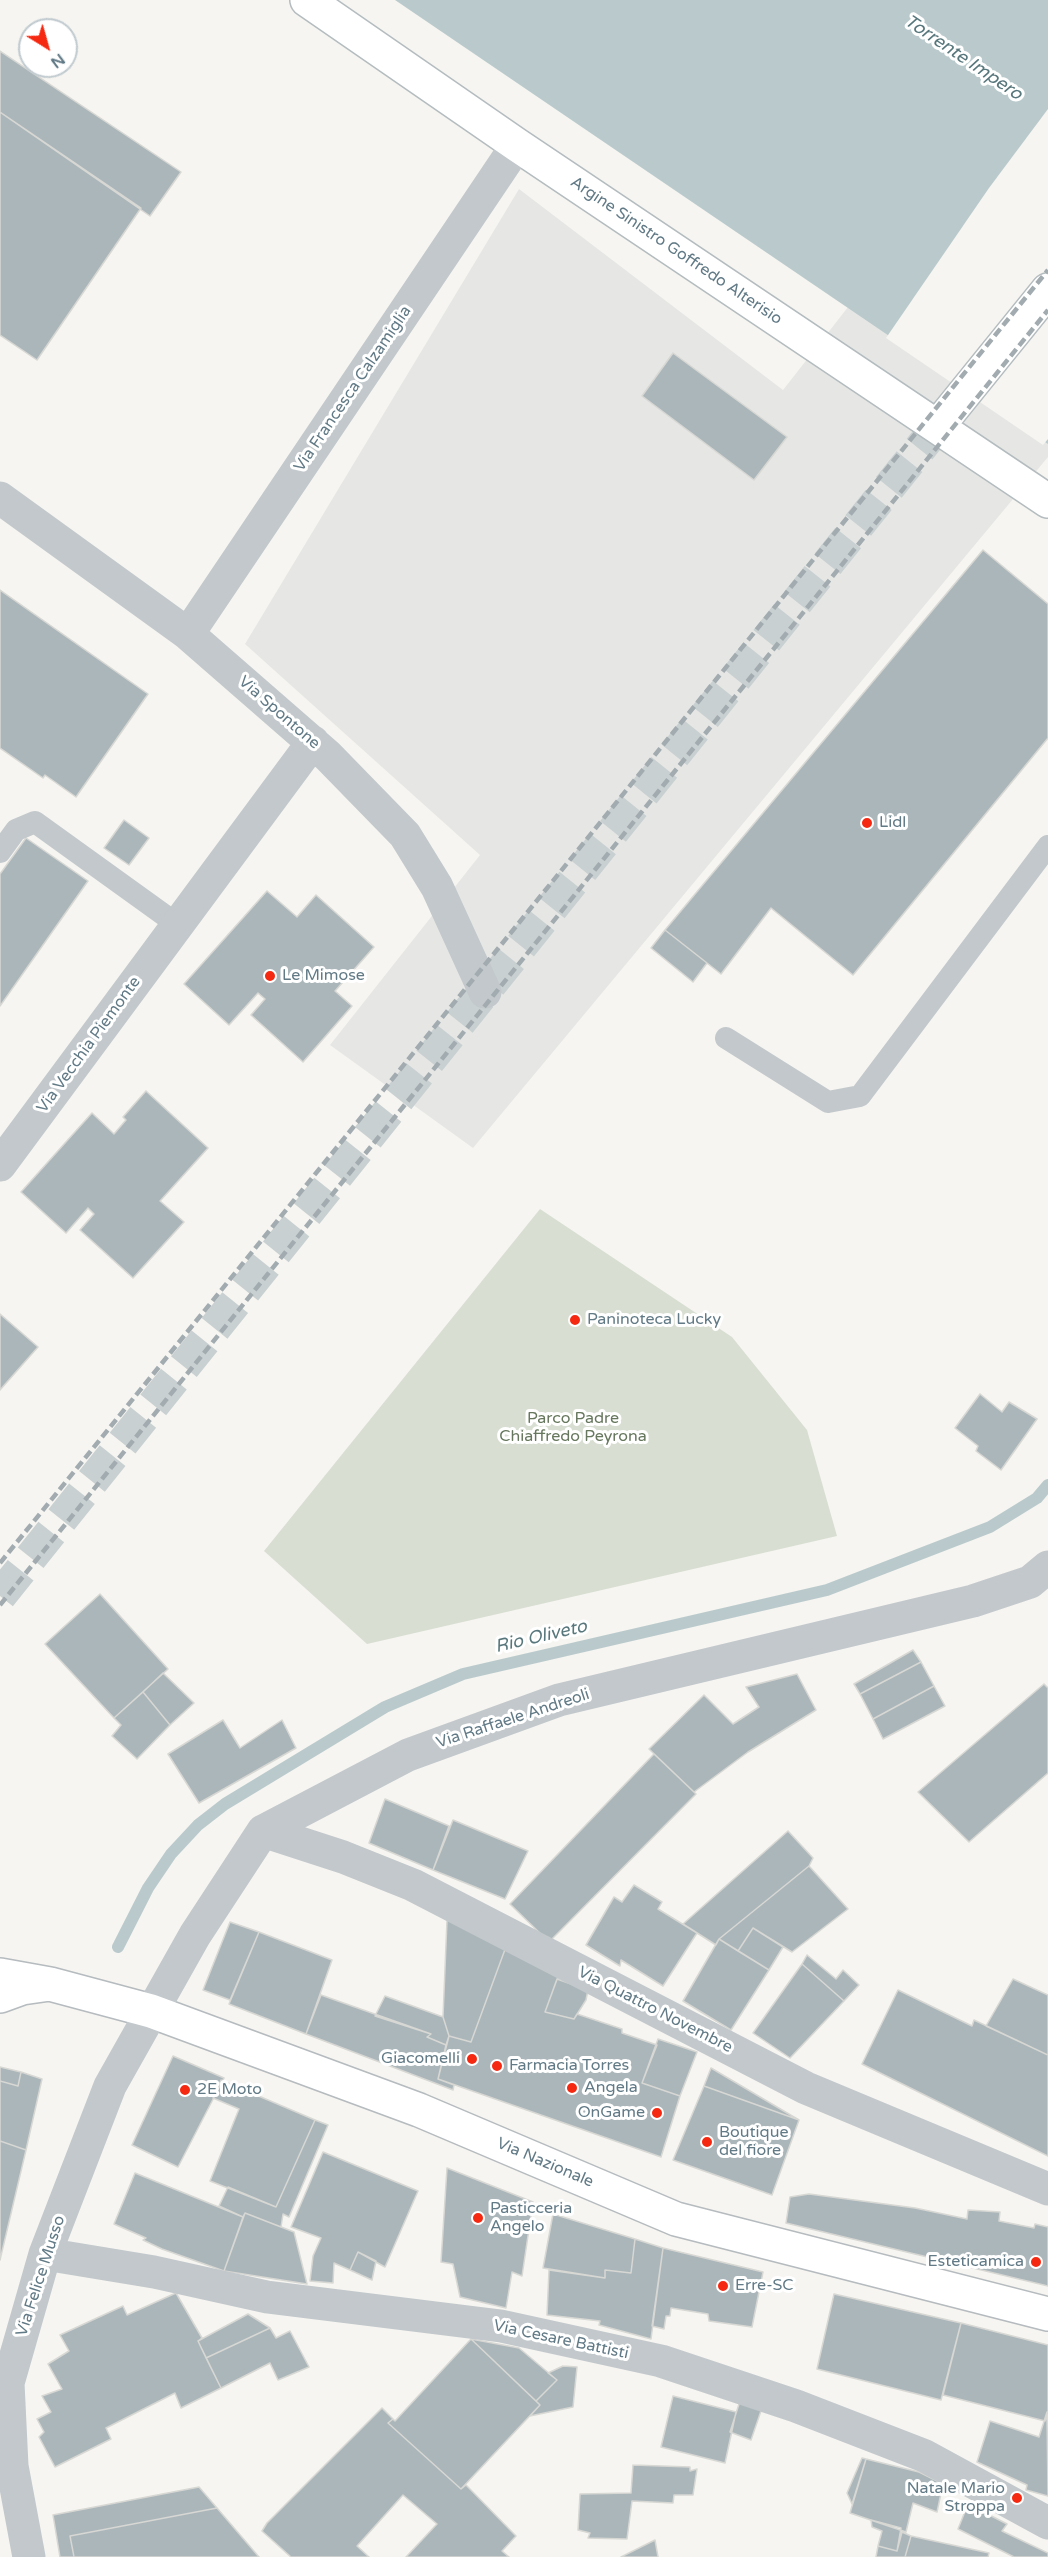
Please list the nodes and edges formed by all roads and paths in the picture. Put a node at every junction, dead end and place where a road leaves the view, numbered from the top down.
1 (306, 0) edge
2 (517, 145) junction
3 (1048, 290) edge
4 (938, 426) tunnel mouth
5 (1040, 495) edge
6 (0, 498) edge
7 (188, 634) junction
8 (313, 742) junction
9 (1048, 846) edge
10 (0, 852) edge
11 (178, 925) junction
12 (485, 992) dead end
13 (726, 1038) dead end
14 (0, 1165) edge
15 (1048, 1567) edge
16 (263, 1831) junction
17 (0, 1975) edge
18 (50, 1984) junction
19 (0, 1996) edge
20 (151, 2011) junction
21 (1048, 2189) edge
22 (45, 2254) junction
23 (1048, 2314) edge
24 (1048, 2523) edge
25 (29, 2557) edge

1 - 2 main road, Argine Sinistro Goffredo Alterisio
2 - 5 main road, Argine Sinistro Goffredo Alterisio
2 - 7 street, Via Francesca Calzamiglia
3 - 4 main road
6 - 7 street, Via Spontone
7 - 8 street, Via Spontone
8 - 11 street, Via Vecchia Piemonte
8 - 12 street, Via Spontone
9 - 13 lane
10 - 11 lane
11 - 14 street, Via Vecchia Piemonte
15 - 16 street, Via Raffaele Andreoli
16 - 20 street, Via Raffaele Andreoli
16 - 21 street, Via Quattro Novembre
17 - 18 main road, Via Nazionale
18 - 19 main road, Via Nazionale
18 - 20 main road, Via Nazionale
20 - 22 street, Via Felice Musso
20 - 23 main road, Via Nazionale
22 - 24 street, Via Cesare Battisti
22 - 25 street, Via Felice Musso

